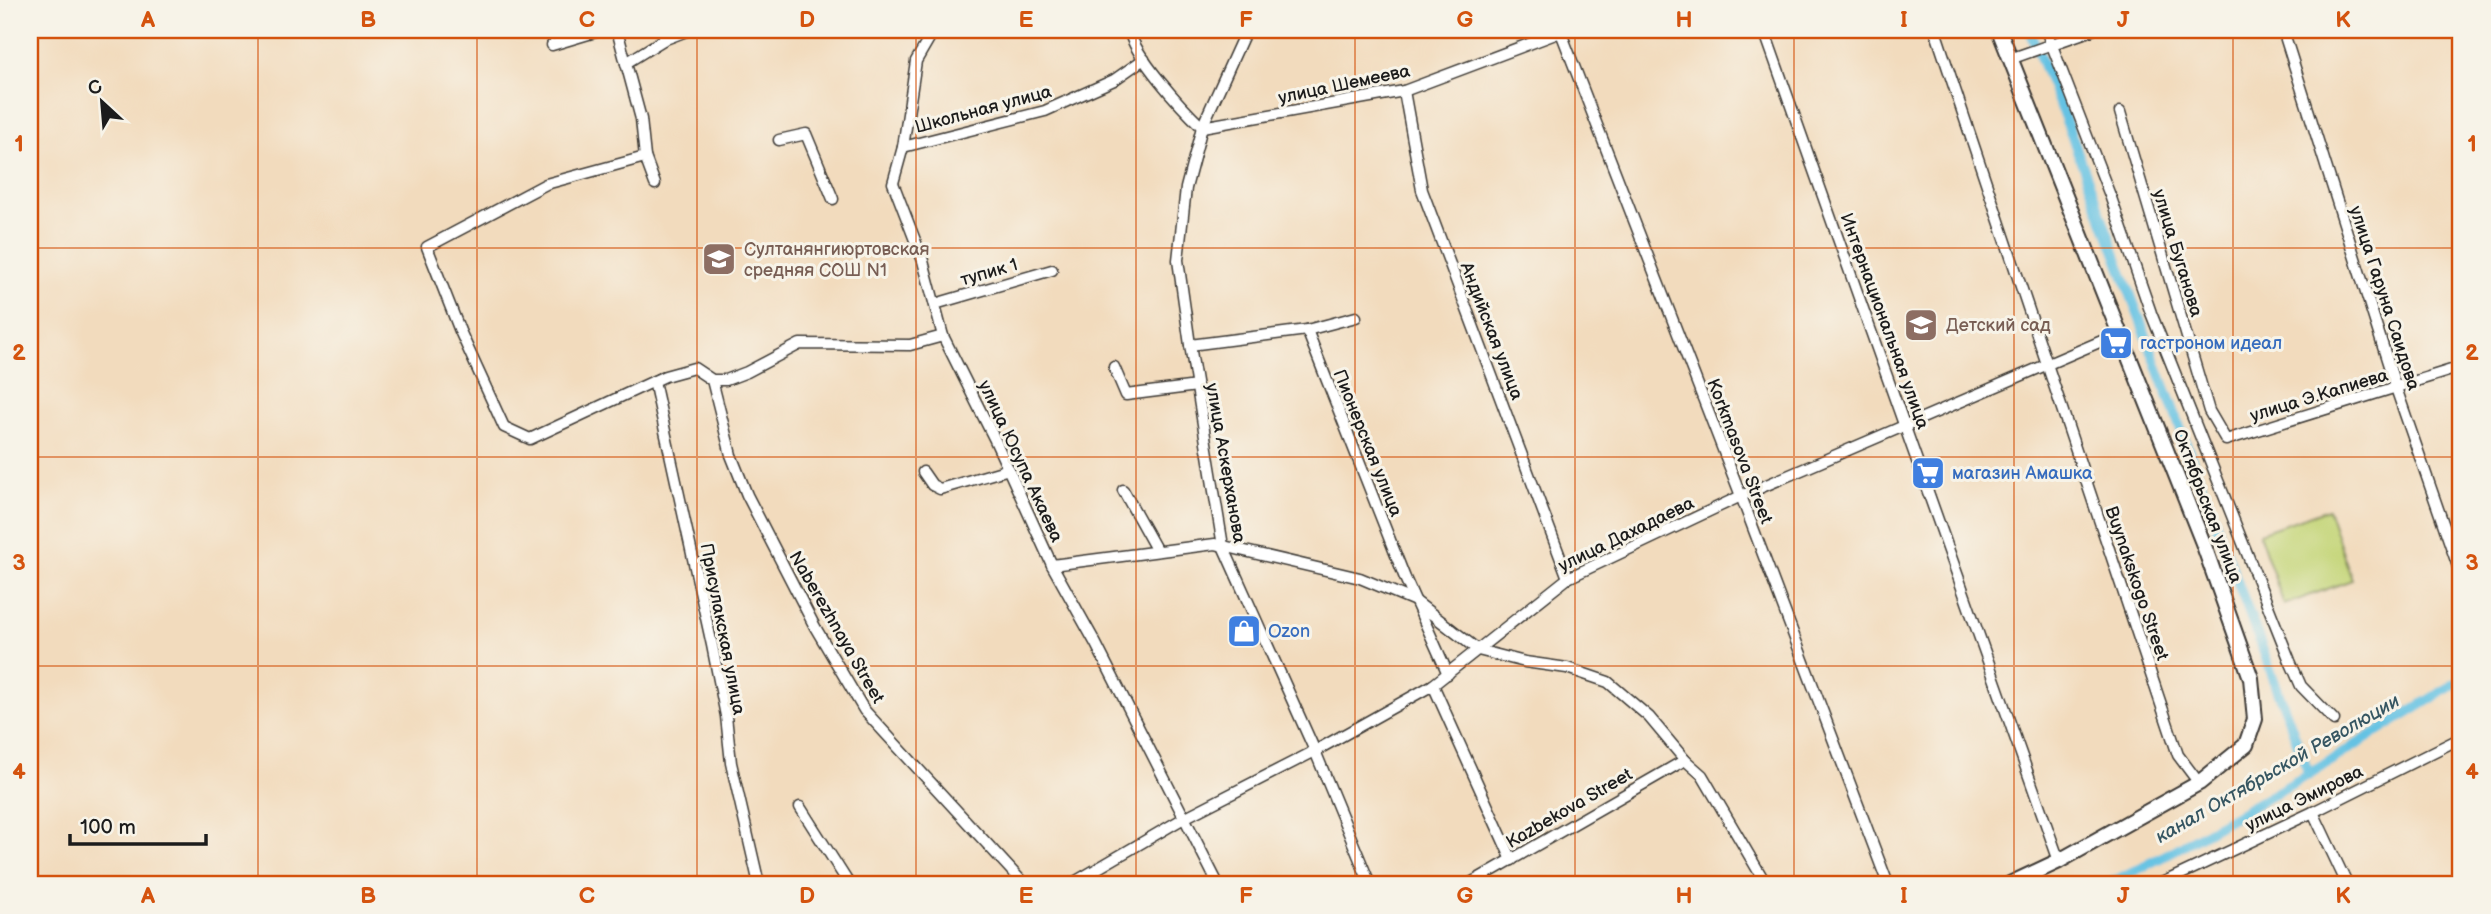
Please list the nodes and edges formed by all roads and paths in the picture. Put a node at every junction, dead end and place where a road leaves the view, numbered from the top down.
1 (602, 30) edge
2 (617, 30) edge
3 (689, 30) edge
4 (934, 30) edge
5 (1129, 30) edge
6 (1246, 30) edge
7 (1562, 30) edge
8 (1765, 30) edge
9 (1935, 30) edge
10 (1999, 30) edge
11 (2046, 30) edge
12 (2092, 30) edge
13 (2283, 30) edge
14 (2051, 43) junction
15 (552, 45) dead end
16 (1144, 59) junction
17 (2010, 59) junction
18 (626, 63) junction
19 (1404, 90) junction
20 (2120, 112) dead end
21 (1202, 127) junction
22 (779, 140) dead end
23 (903, 147) junction
24 (645, 157) junction
25 (655, 184) dead end
26 (833, 199) dead end
27 (1052, 270) dead end
28 (935, 304) junction
29 (1356, 317) dead end
30 (1307, 330) junction
31 (2118, 334) junction
32 (943, 336) junction
33 (1190, 345) junction
34 (2047, 365) junction
35 (1114, 367) dead end
36 (2461, 367) edge
37 (712, 380) junction
38 (654, 381) junction
39 (1197, 386) junction
40 (2396, 388) junction
41 (1905, 425) junction
42 (2226, 440) joint
43 (1009, 469) junction
44 (923, 472) dead end
45 (1123, 489) dead end
46 (1741, 496) junction
47 (1223, 546) junction
48 (1157, 551) junction
49 (1052, 565) junction
50 (2461, 575) edge
51 (1568, 578) junction
52 (1415, 601) junction
53 (1478, 650) junction
54 (1448, 674) junction
55 (1433, 685) junction
56 (2333, 720) dead end
57 (2461, 738) edge
58 (1315, 751) junction
59 (1685, 760) junction
60 (2199, 783) junction
61 (800, 807) dead end
62 (2313, 812) junction
63 (1184, 818) junction
64 (1512, 860) junction
65 (2059, 861) junction
66 (759, 884) edge
67 (849, 884) edge
68 (1024, 884) edge
69 (1071, 884) edge
70 (1218, 884) edge
71 (1370, 884) edge
72 (1469, 884) edge
73 (1766, 884) edge
74 (1888, 884) edge
75 (2010, 884) edge
76 (2160, 884) edge
77 (2347, 884) edge

1 - 15 street
2 - 18 street
3 - 18 street
4 - 23 street, улица Юсупа Акаева
5 - 16 street
6 - 21 street, улица Аскерханова
7 - 19 street, улица Шемеева
7 - 46 street, Korkmasova Street
8 - 41 street, Интернациональная улица
9 - 34 street, Buynakskogo Street
10 - 17 street, Октябрьская улица
11 - 14 street
12 - 14 street
13 - 40 street, улица Гаруна Саидова
14 - 17 street
14 - 56 street
16 - 21 street
16 - 23 street, Школьная улица
17 - 31 street, Октябрьская улица
18 - 24 street
19 - 21 street, улица Шемеева
19 - 51 street, Андийская улица
20 - 42 street, улица Буганова
21 - 33 street, улица Аскерханова
22 - 26 street
23 - 28 street, улица Юсупа Акаева
24 - 25 street
24 - 38 street
27 - 28 street, тупик 1
28 - 32 street, улица Юсупа Акаева
29 - 30 street
30 - 33 street
30 - 52 street, Пионерская улица
31 - 34 street, улица Дахадаева
31 - 60 street, Октябрьская улица
32 - 37 street
32 - 43 street, улица Юсупа Акаева
33 - 39 street, улица Аскерханова
34 - 41 street, улица Дахадаева
34 - 60 street, Buynakskogo Street
35 - 39 street
36 - 40 street, улица Э.Капиева
37 - 38 street
37 - 68 street, Naberezhnaya Street
38 - 66 street, Присулакская улица
39 - 47 street, улица Аскерханова
40 - 42 street, улица Э.Капиева
40 - 50 street, улица Гаруна Саидова
41 - 46 street, улица Дахадаева
41 - 65 street, Интернациональная улица
43 - 44 street
43 - 49 street, улица Юсупа Акаева
45 - 48 street
46 - 51 street, улица Дахадаева
46 - 74 street, Korkmasova Street
47 - 48 street
47 - 52 street
47 - 58 street, улица Аскерханова
48 - 49 street
49 - 63 street, улица Юсупа Акаева
51 - 53 street, улица Дахадаева
52 - 53 street
52 - 54 street, Пионерская улица
53 - 54 street, улица Дахадаева
53 - 59 street
54 - 55 street, улица Дахадаева
55 - 58 street, улица Дахадаева
55 - 64 street
57 - 62 street, улица Эмирова
58 - 63 street, улица Дахадаева
58 - 71 street, улица Аскерханова
59 - 64 street, Kazbekova Street
59 - 73 street
60 - 65 street, Октябрьская улица
61 - 67 street
62 - 76 street, улица Эмирова
62 - 77 street
63 - 69 street, улица Дахадаева
63 - 70 street, улица Юсупа Акаева
64 - 72 street, Kazbekova Street
65 - 75 street, Октябрьская улица

